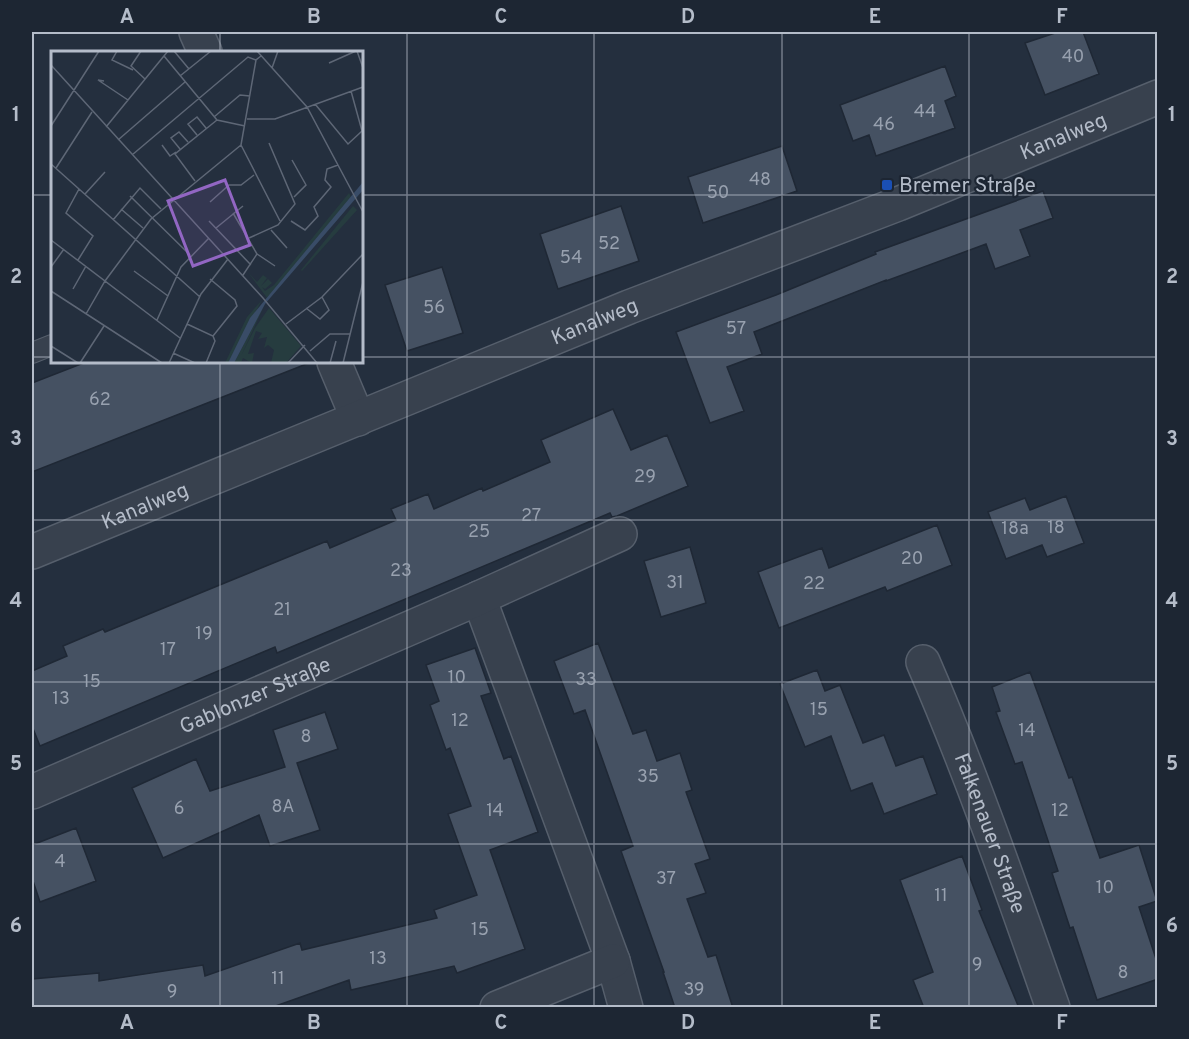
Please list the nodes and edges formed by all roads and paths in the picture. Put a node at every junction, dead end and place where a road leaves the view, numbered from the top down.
1 (196, 32) edge
2 (205, 51) edge
3 (1158, 97) edge
4 (51, 345) edge
5 (32, 353) edge
6 (334, 363) edge
7 (358, 419) junction
8 (620, 534) dead end
9 (32, 552) edge
10 (479, 598) junction
11 (923, 662) dead end
12 (32, 792) edge
13 (613, 961) junction
14 (497, 1008) edge
15 (626, 1008) edge
16 (1053, 1008) edge

1 - 2 street
3 - 7 street, Kanalweg
4 - 5 lane
6 - 7 street
7 - 9 street, Kanalweg
8 - 10 street, Gablonzer Straße
10 - 12 street, Gablonzer Straße
10 - 13 street
11 - 16 street, Falkenauer Straße
13 - 14 street
13 - 15 street

